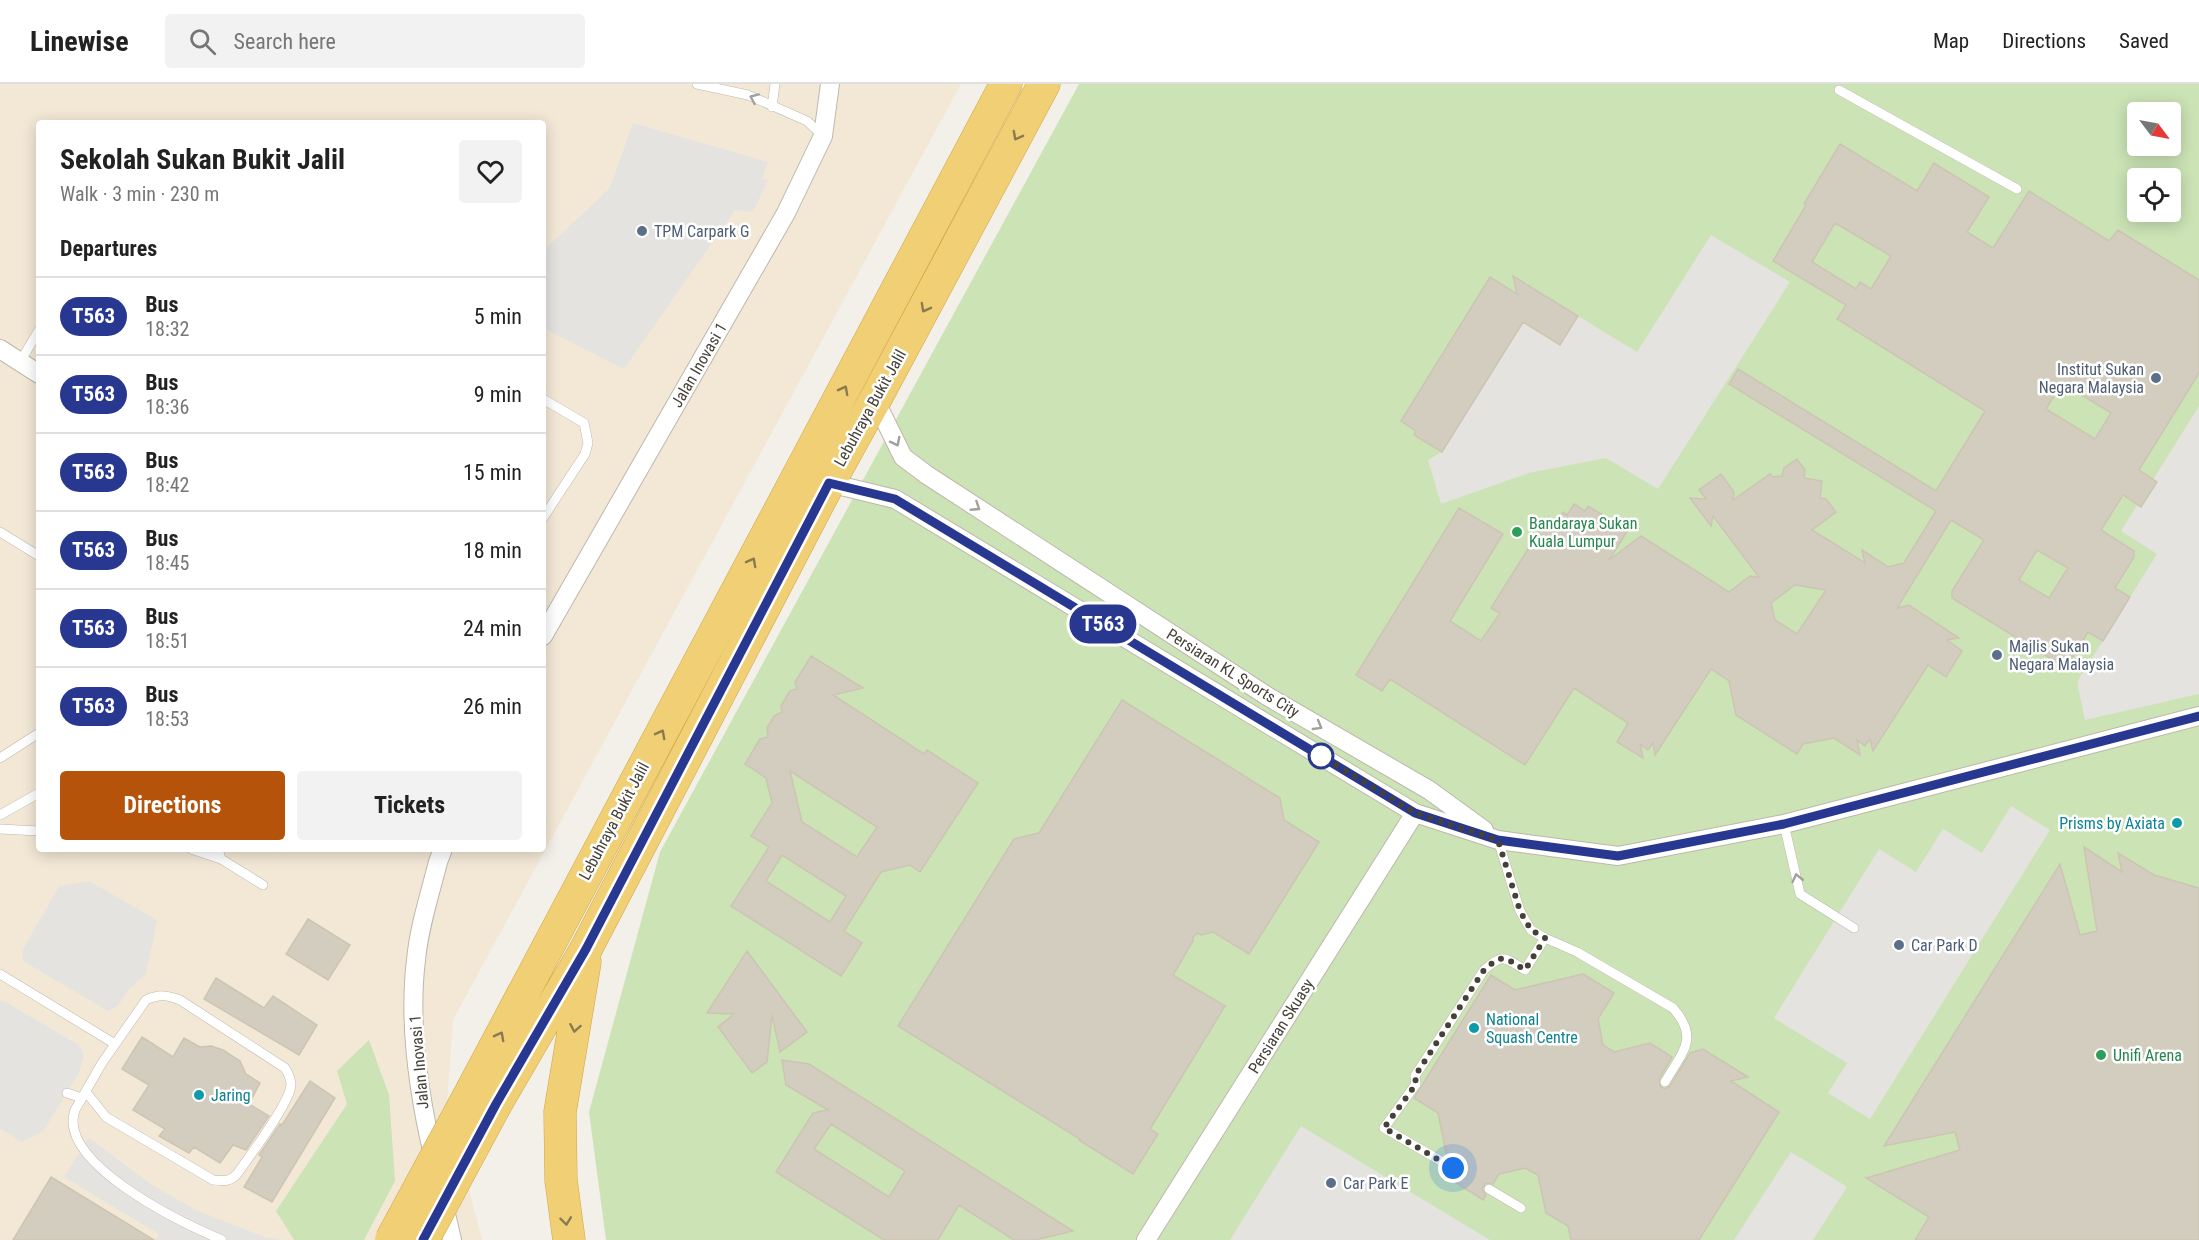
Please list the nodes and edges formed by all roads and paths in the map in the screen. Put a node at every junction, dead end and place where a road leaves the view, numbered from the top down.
1 (697, 84) edge
2 (775, 84) edge
3 (830, 84) edge
4 (1006, 84) edge
5 (1044, 84) edge
6 (1839, 90) dead end
7 (772, 107) junction
8 (823, 136) junction
9 (2017, 189) dead end
10 (36, 335) edge
11 (0, 349) edge
12 (20, 362) junction
13 (36, 372) edge
14 (875, 400) junction
15 (546, 401) edge
16 (829, 483) junction
17 (546, 513) edge
18 (0, 532) edge
19 (36, 554) edge
20 (1121, 601) junction
21 (1106, 626) junction
22 (546, 631) edge
23 (2199, 716) edge
24 (36, 735) edge
25 (0, 758) edge
26 (36, 795) edge
27 (1422, 801) junction
28 (0, 815) edge
29 (1784, 824) junction
30 (0, 829) edge
31 (36, 831) edge
32 (1498, 840) junction
33 (200, 852) edge
34 (219, 852) edge
35 (442, 852) edge
36 (221, 859) junction
37 (262, 885) dead end
38 (1854, 928) dead end
39 (1545, 938) junction
40 (586, 949) junction
41 (0, 974) edge
42 (115, 1044) junction
43 (1665, 1082) dead end
44 (67, 1093) dead end
45 (84, 1095) junction
46 (485, 1096) junction
47 (1453, 1168) dead end
48 (1489, 1190) dead end
49 (1521, 1208) dead end
50 (222, 1240) edge
51 (391, 1240) edge
52 (423, 1240) edge
53 (452, 1240) edge
54 (568, 1240) edge
55 (1146, 1240) edge

7 -> 1 lane
2 - 7 lane
3 - 8 street, Jalan Inovasi 1
46 -> 4 highway, Lebuhraya Bukit Jalil
5 -> 14 highway, Lebuhraya Bukit Jalil
6 - 9 lane
7 - 8 lane
8 - 22 street, Jalan Inovasi 1
10 - 12 lane
11 - 12 street
12 - 13 street
14 - 16 highway, Lebuhraya Bukit Jalil
14 -> 20 street, Persiaran KL Sports City
15 - 17 lane
16 - 21 street, Persiaran KL Sports City
16 - 40 highway, Lebuhraya Bukit Jalil
18 - 19 lane
20 - 21 lane
20 -> 27 street, Persiaran KL Sports City
21 - 27 street, Persiaran KL Sports City
23 - 29 street, Persiaran KL Sports City
24 - 25 lane
26 - 28 lane
27 - 32 street, Persiaran KL Sports City
27 - 32 street, Persiaran KL Sports City
27 - 55 street, Persiaran Skuasy
29 - 32 street, Persiaran KL Sports City
38 -> 29 lane
30 - 31 lane
32 - 39 lane
33 - 36 lane
34 - 36 lane
35 - 53 street, Jalan Inovasi 1
36 - 37 lane
39 - 43 lane
39 - 47 lane
40 - 46 highway, Lebuhraya Bukit Jalil
40 -> 54 highway
41 - 42 lane
42 - 45 lane
42 - 45 lane
44 - 45 lane
45 - 50 lane
46 - 51 highway, Lebuhraya Bukit Jalil, bridge
46 - 52 highway, Lebuhraya Bukit Jalil, bridge
48 - 49 lane

